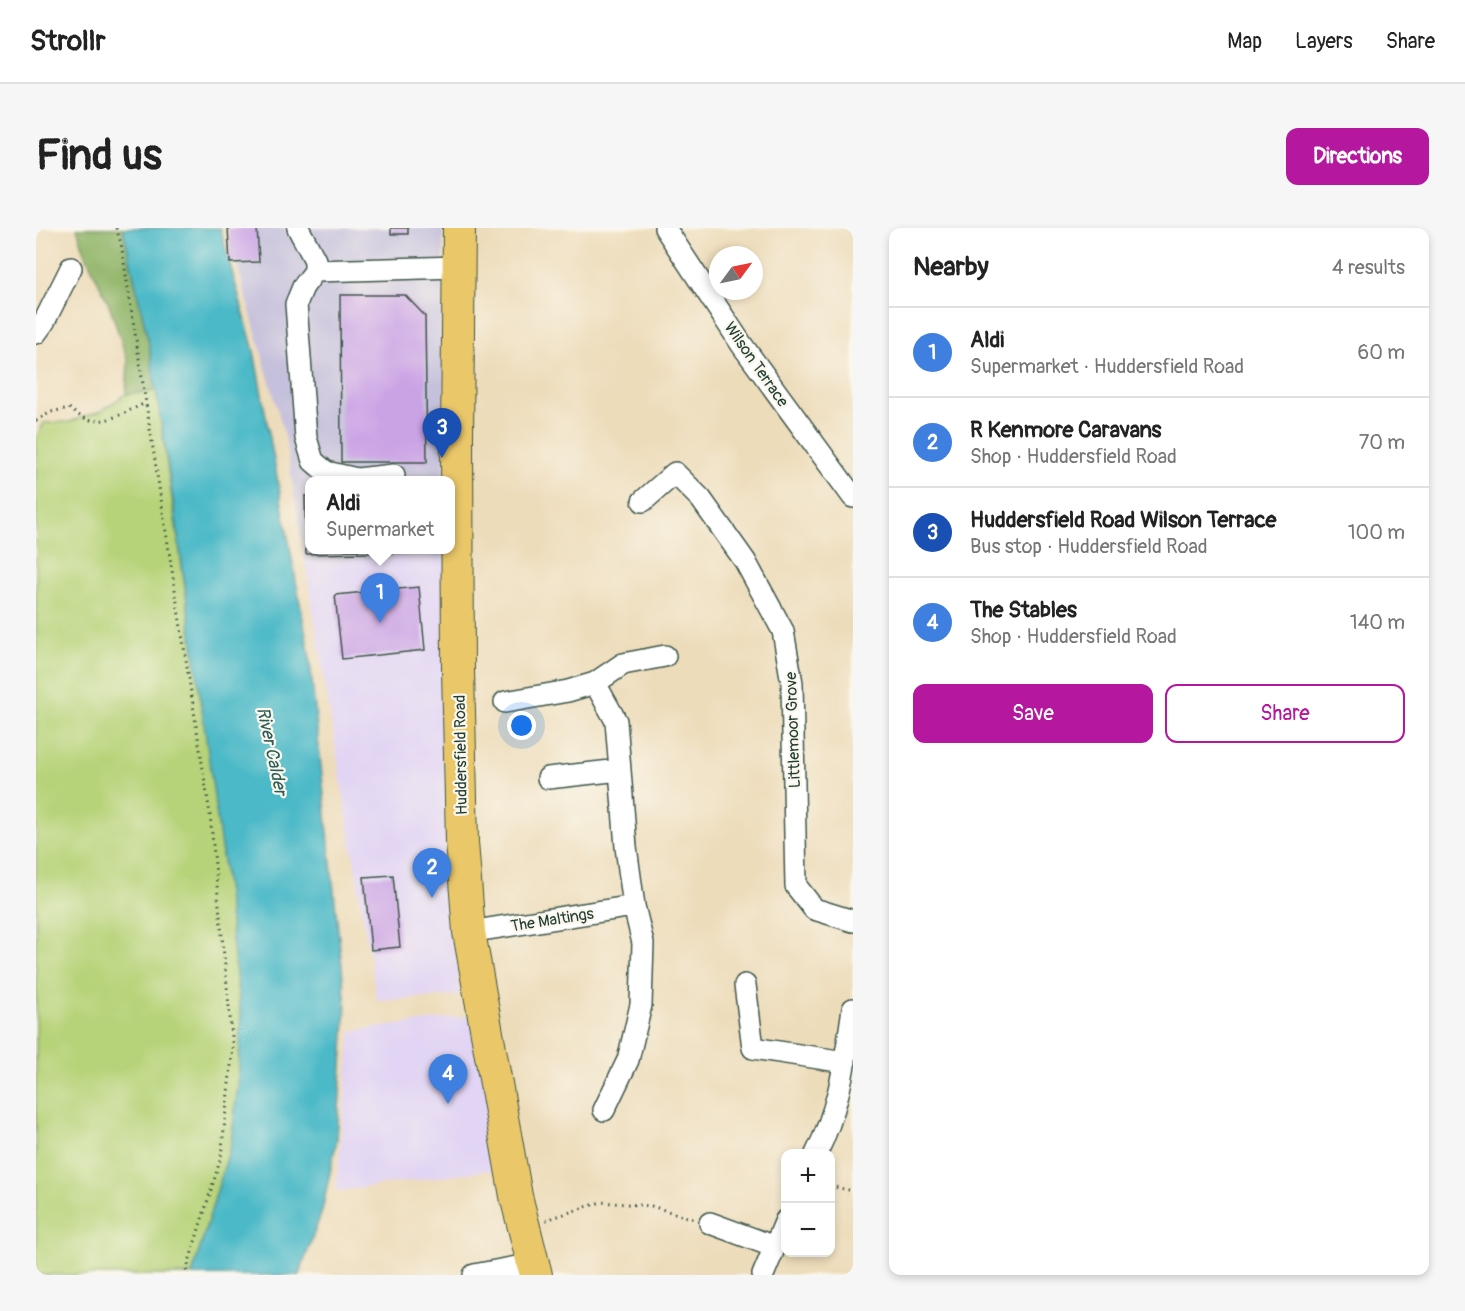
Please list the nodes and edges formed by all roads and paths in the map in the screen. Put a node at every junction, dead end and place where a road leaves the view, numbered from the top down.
1 (116, 228) edge
2 (298, 228) edge
3 (459, 228) edge
4 (665, 228) edge
5 (459, 267) junction
6 (71, 268) dead end
7 (315, 271) junction
8 (36, 333) edge
9 (146, 403) junction
10 (36, 421) edge
11 (394, 475) dead end
12 (344, 476) edge
13 (385, 476) edge
14 (853, 497) edge
15 (643, 501) dead end
16 (665, 656) dead end
17 (595, 682) junction
18 (505, 702) dead end
19 (620, 771) junction
20 (548, 778) dead end
21 (634, 906) junction
22 (853, 921) edge
23 (469, 932) junction
24 (745, 985) dead end
25 (853, 1009) edge
26 (848, 1054) edge
27 (604, 1110) dead end
28 (818, 1149) edge
29 (835, 1187) edge
30 (853, 1191) edge
31 (710, 1223) joint
32 (524, 1226) junction
33 (781, 1232) edge
34 (775, 1247) junction
35 (535, 1269) edge
36 (185, 1275) edge
37 (474, 1275) edge
38 (763, 1275) edge

1 - 9 path
2 - 7 street
3 - 5 highway, Huddersfield Road
4 - 14 street, Wilson Terrace
5 - 7 street
5 - 23 highway, Huddersfield Road
6 - 8 street
7 - 12 street
9 - 10 path
9 - 36 path
11 - 13 street
15 - 22 street, Littlemoor Grove
16 - 17 street
17 - 18 street
17 - 19 street
19 - 20 street
19 - 21 street
21 - 23 street, The Maltings
21 - 27 street
23 - 32 highway, Huddersfield Road
24 - 26 street
25 - 26 street
26 - 28 street
29 - 30 path
31 - 32 path
31 - 34 street
32 - 35 highway, Huddersfield Road
33 - 34 street
34 - 38 street
35 - 37 street

